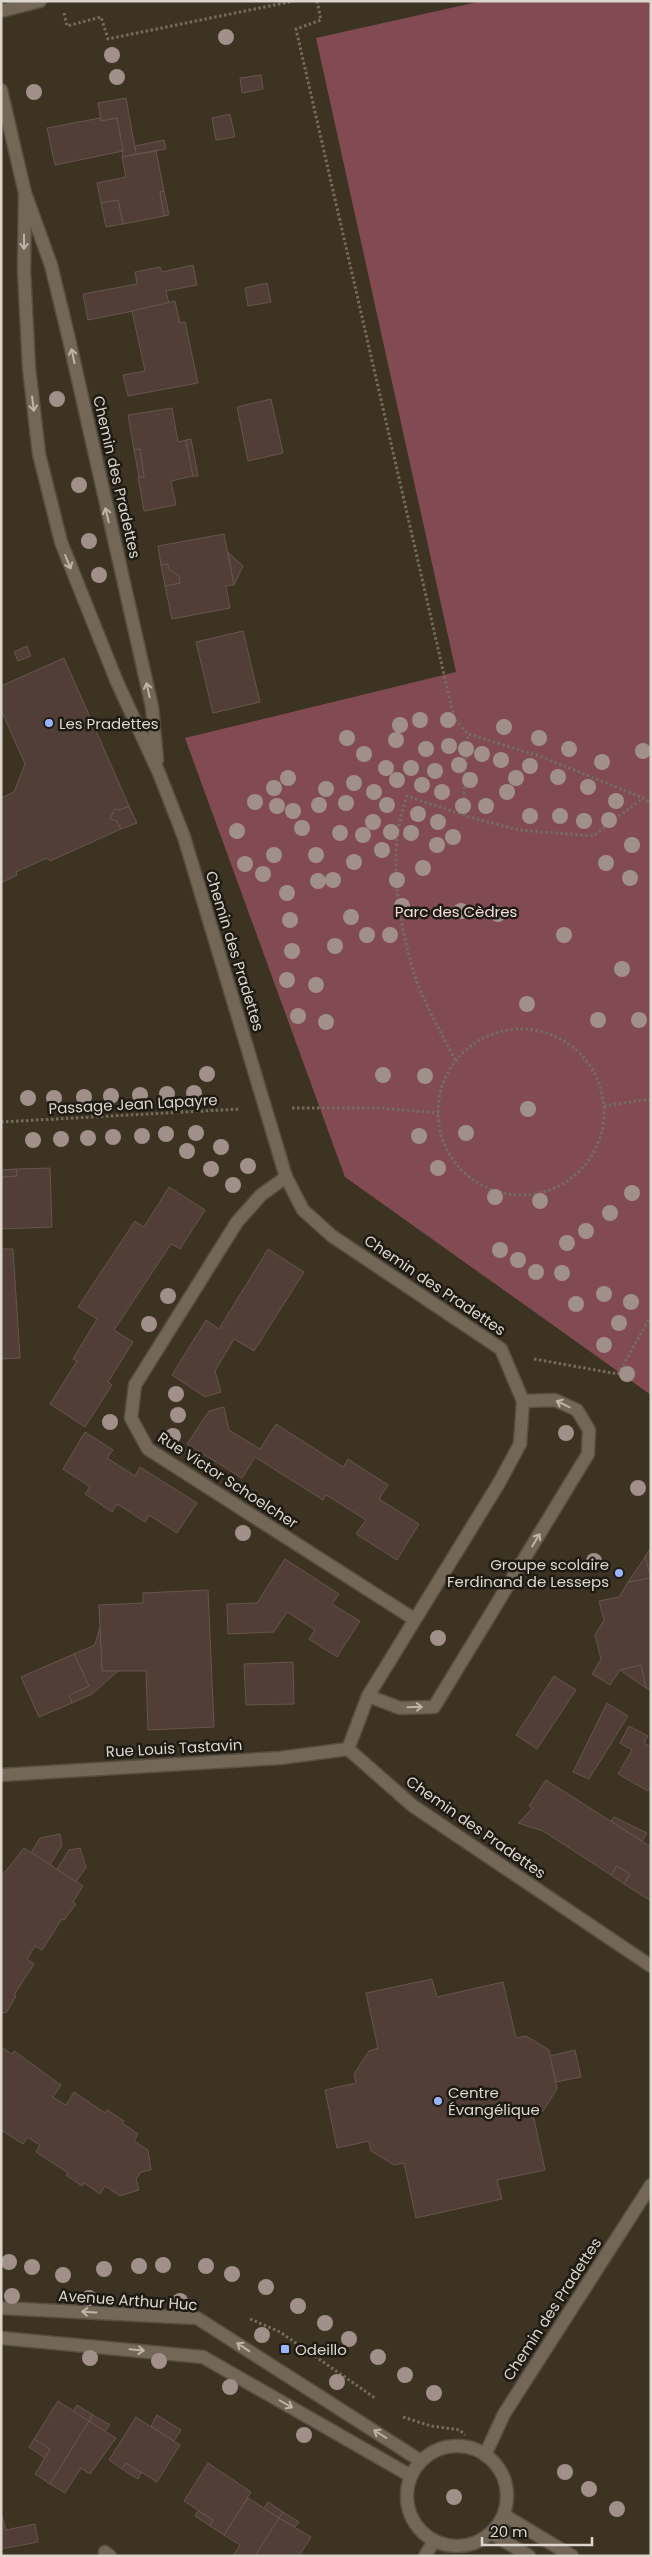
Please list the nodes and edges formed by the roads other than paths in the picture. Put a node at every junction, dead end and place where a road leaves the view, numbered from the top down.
1 (40, 1) edge
2 (1, 11) edge
3 (1, 90) edge
4 (24, 193) junction
5 (159, 773) junction
6 (286, 1177) junction
7 (523, 1401) junction
8 (414, 1619) junction
9 (368, 1696) junction
10 (348, 1749) junction
11 (1, 1775) edge
12 (651, 1966) edge
13 (651, 2185) edge
14 (1, 2308) edge
15 (1, 2338) edge
16 (485, 2455) junction
17 (421, 2460) junction
18 (411, 2476) junction
19 (504, 2515) junction
20 (491, 2533) junction
21 (434, 2541) junction
22 (424, 2556) edge
23 (529, 2556) edge
24 (572, 2556) edge

1 - 2 street
3 - 4 street, Chemin des Pradettes
5 -> 4 street, Chemin des Pradettes
4 -> 5 street, Chemin des Pradettes
5 - 6 street, Chemin des Pradettes
6 - 7 street, Chemin des Pradettes
6 - 8 street, Rue Victor Schoelcher
7 - 8 street, Chemin des Pradettes
9 -> 7 street
8 - 9 street, Chemin des Pradettes
9 - 10 street, Chemin des Pradettes
10 - 11 street, Rue Louis Tastavin
10 - 12 street, Chemin des Pradettes
13 - 16 street, Chemin des Pradettes
17 -> 14 street, Avenue Arthur Huc
15 -> 18 street
16 - 17 street
16 - 19 street
17 - 18 street
18 - 21 street
19 - 20 street
19 - 24 street
20 - 21 street
20 - 23 street
21 - 22 street

